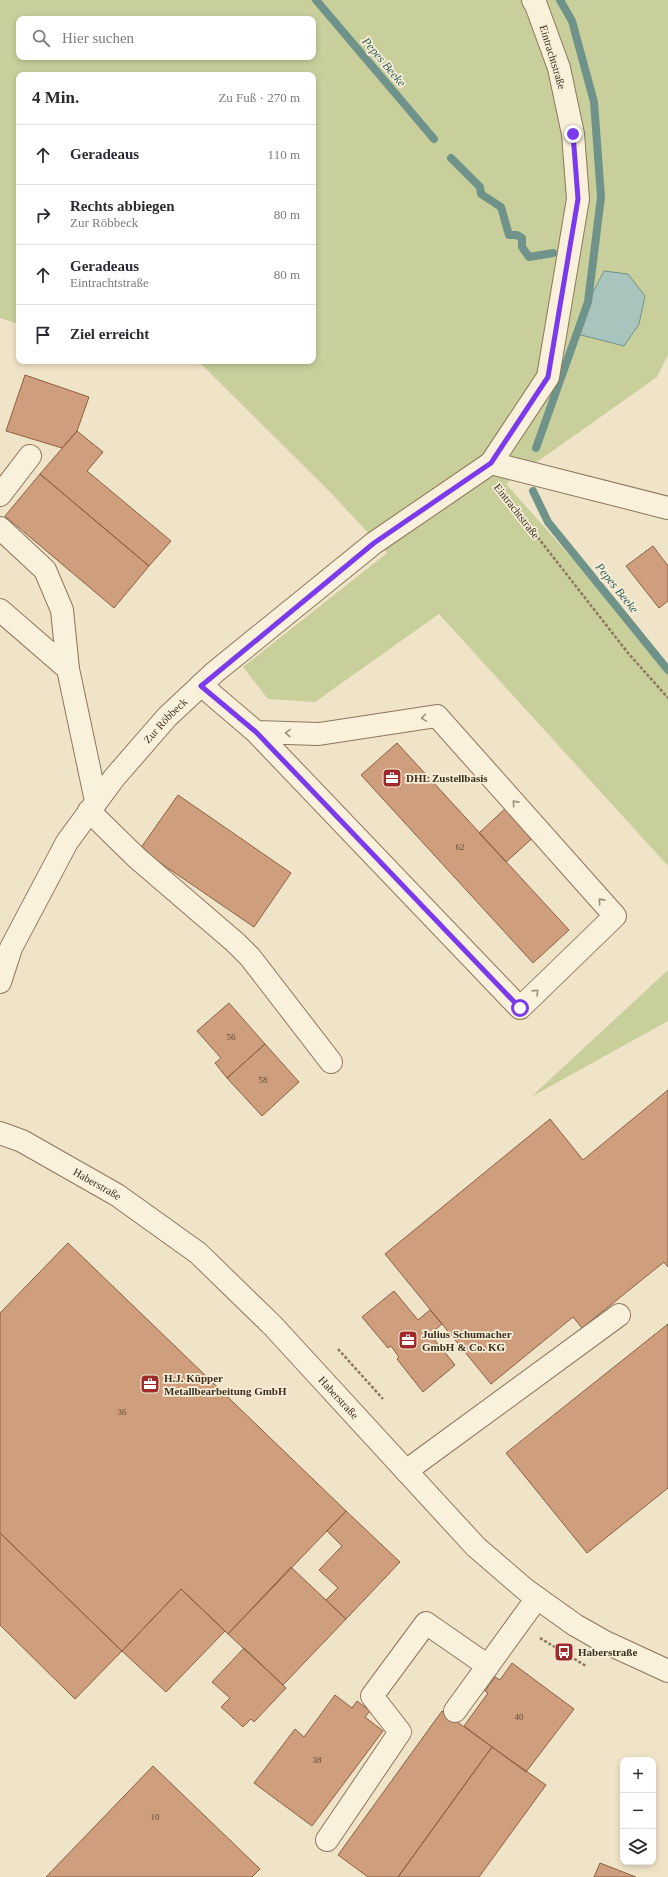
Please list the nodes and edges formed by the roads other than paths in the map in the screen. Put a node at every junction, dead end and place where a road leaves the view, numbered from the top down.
1 (533, 0) edge
2 (30, 456) dead end
3 (487, 465) junction
4 (0, 495) edge
5 (668, 508) edge
6 (0, 528) edge
7 (0, 610) edge
8 (68, 669) junction
9 (201, 686) junction
10 (256, 732) junction
11 (93, 806) junction
12 (0, 982) edge
13 (331, 1062) dead end
14 (0, 1133) edge
15 (619, 1315) dead end
16 (406, 1471) junction
17 (537, 1598) junction
18 (488, 1666) junction
19 (668, 1671) edge
20 (455, 1711) dead end
21 (327, 1840) dead end

1 - 3 street, Eintrachtstraße
2 - 4 street
3 - 5 street
3 - 9 street, Zur Röbbeck
6 - 8 street
7 - 8 street
8 - 11 street
9 - 10 street
9 - 11 street, Zur Röbbeck
10 -> 10 street
11 - 12 street, Zur Röbbeck
11 - 13 street
14 - 16 street, Haberstraße
15 - 16 street
16 - 17 street, Haberstraße
17 - 18 street
17 - 19 street, Haberstraße
18 - 20 street
18 - 21 street

